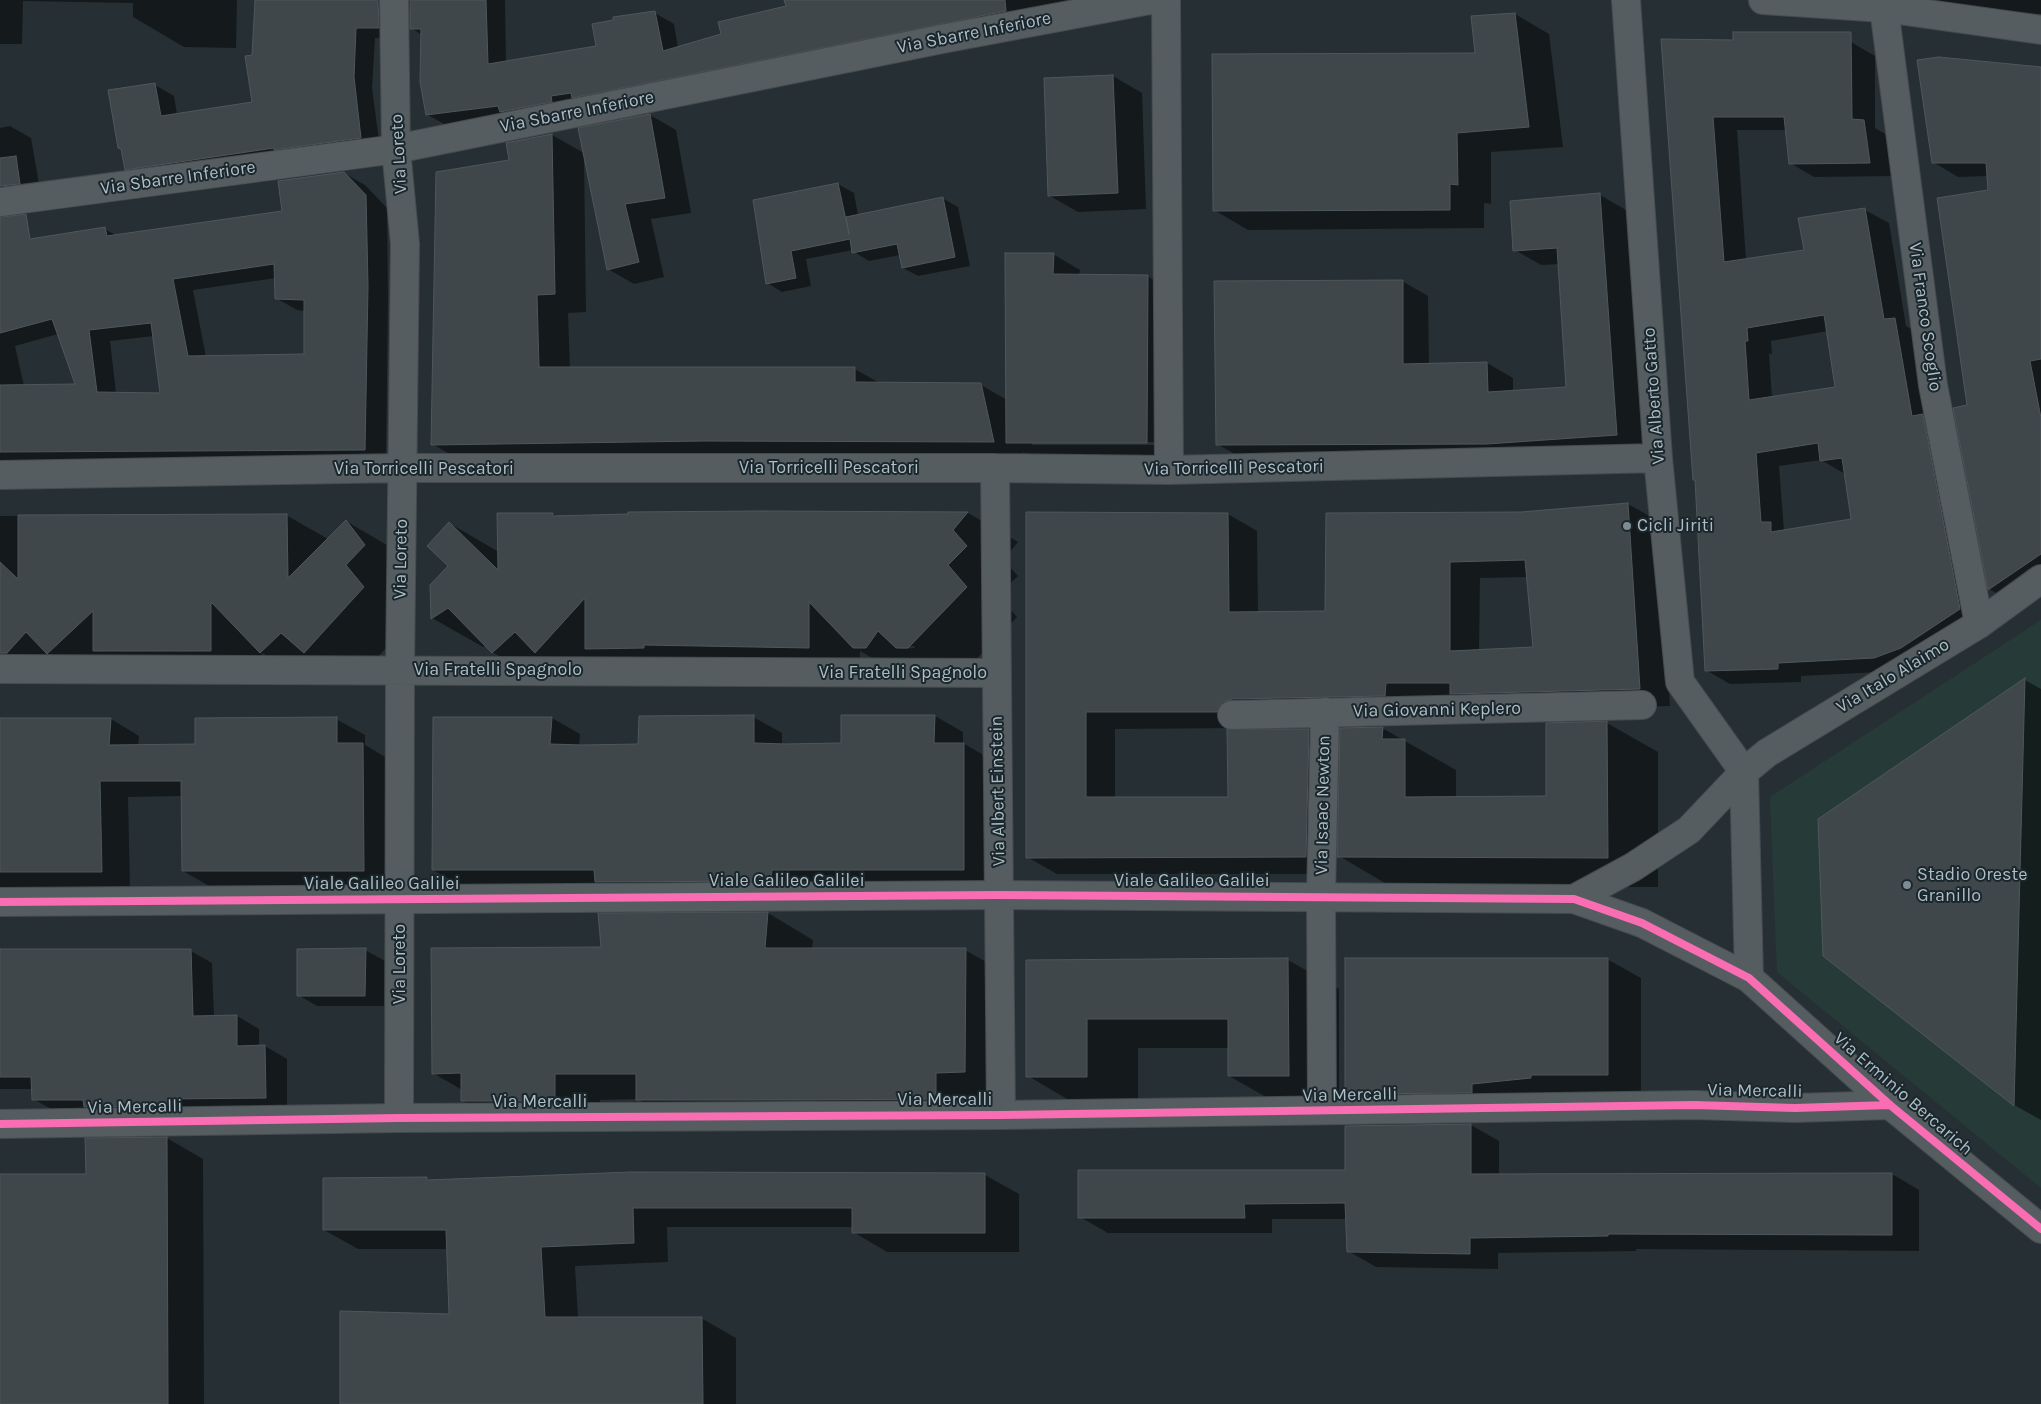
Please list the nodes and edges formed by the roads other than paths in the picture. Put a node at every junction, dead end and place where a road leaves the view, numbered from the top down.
1 (394, 0) edge
2 (1150, 0) edge
3 (1166, 0) edge
4 (1626, 0) edge
5 (1763, 0) edge
6 (1884, 8) junction
7 (2041, 30) edge
8 (396, 149) junction
9 (0, 202) edge
10 (1658, 458) junction
11 (402, 468) junction
12 (995, 468) junction
13 (1169, 470) junction
14 (0, 475) edge
15 (2041, 579) edge
16 (1979, 624) junction
17 (0, 669) edge
18 (400, 670) junction
19 (997, 673) junction
20 (1642, 705) dead end
21 (1324, 712) junction
22 (1232, 715) dead end
23 (1744, 772) junction
24 (999, 895) junction
25 (1321, 897) junction
26 (401, 899) junction
27 (1574, 899) junction
28 (0, 902) edge
29 (1748, 978) junction
30 (1890, 1105) junction
31 (1322, 1110) junction
32 (1001, 1114) junction
33 (399, 1118) junction
34 (0, 1124) edge
35 (2041, 1229) edge

1 - 8 street, Via Loreto
2 - 8 street, Via Sbarre Inferiore
3 - 13 street
4 - 10 street, Via Alberto Gatto
5 - 6 street
6 - 7 street
6 - 16 street, Via Franco Scoglio
8 - 9 street, Via Sbarre Inferiore
8 - 11 street, Via Loreto
10 - 13 street, Via Torricelli Pescatori
10 - 23 street, Via Alberto Gatto
11 - 12 street, Via Torricelli Pescatori
11 - 14 street, Via Torricelli Pescatori
11 - 18 street, Via Loreto
12 - 13 street, Via Torricelli Pescatori
12 - 19 street, Via Albert Einstein
15 - 16 street, Via Italo Alaimo
16 - 23 street, Via Italo Alaimo
17 - 18 street, Via Fratelli Spagnolo
18 - 19 street, Via Fratelli Spagnolo
18 - 26 street, Via Loreto
19 - 24 street, Via Albert Einstein
20 - 21 street, Via Giovanni Keplero
21 - 22 street, Via Giovanni Keplero
21 - 25 street, Via Isaac Newton
23 - 27 street, Via Italo Alaimo
23 - 29 street
24 - 25 street, Viale Galileo Galilei
24 - 26 street, Viale Galileo Galilei
24 - 32 street, Via Albert Einstein
25 - 27 street, Viale Galileo Galilei
25 - 31 street, Via Isaac Newton
26 - 28 street, Viale Galileo Galilei
26 - 33 street, Via Loreto
27 - 29 street, Via Erminio Bercarich
29 - 30 street, Via Erminio Bercarich
30 - 31 street, Via Mercalli
30 - 35 street, Via Erminio Bercarich
31 - 32 street, Via Mercalli
32 - 33 street, Via Mercalli
33 - 34 street, Via Mercalli

